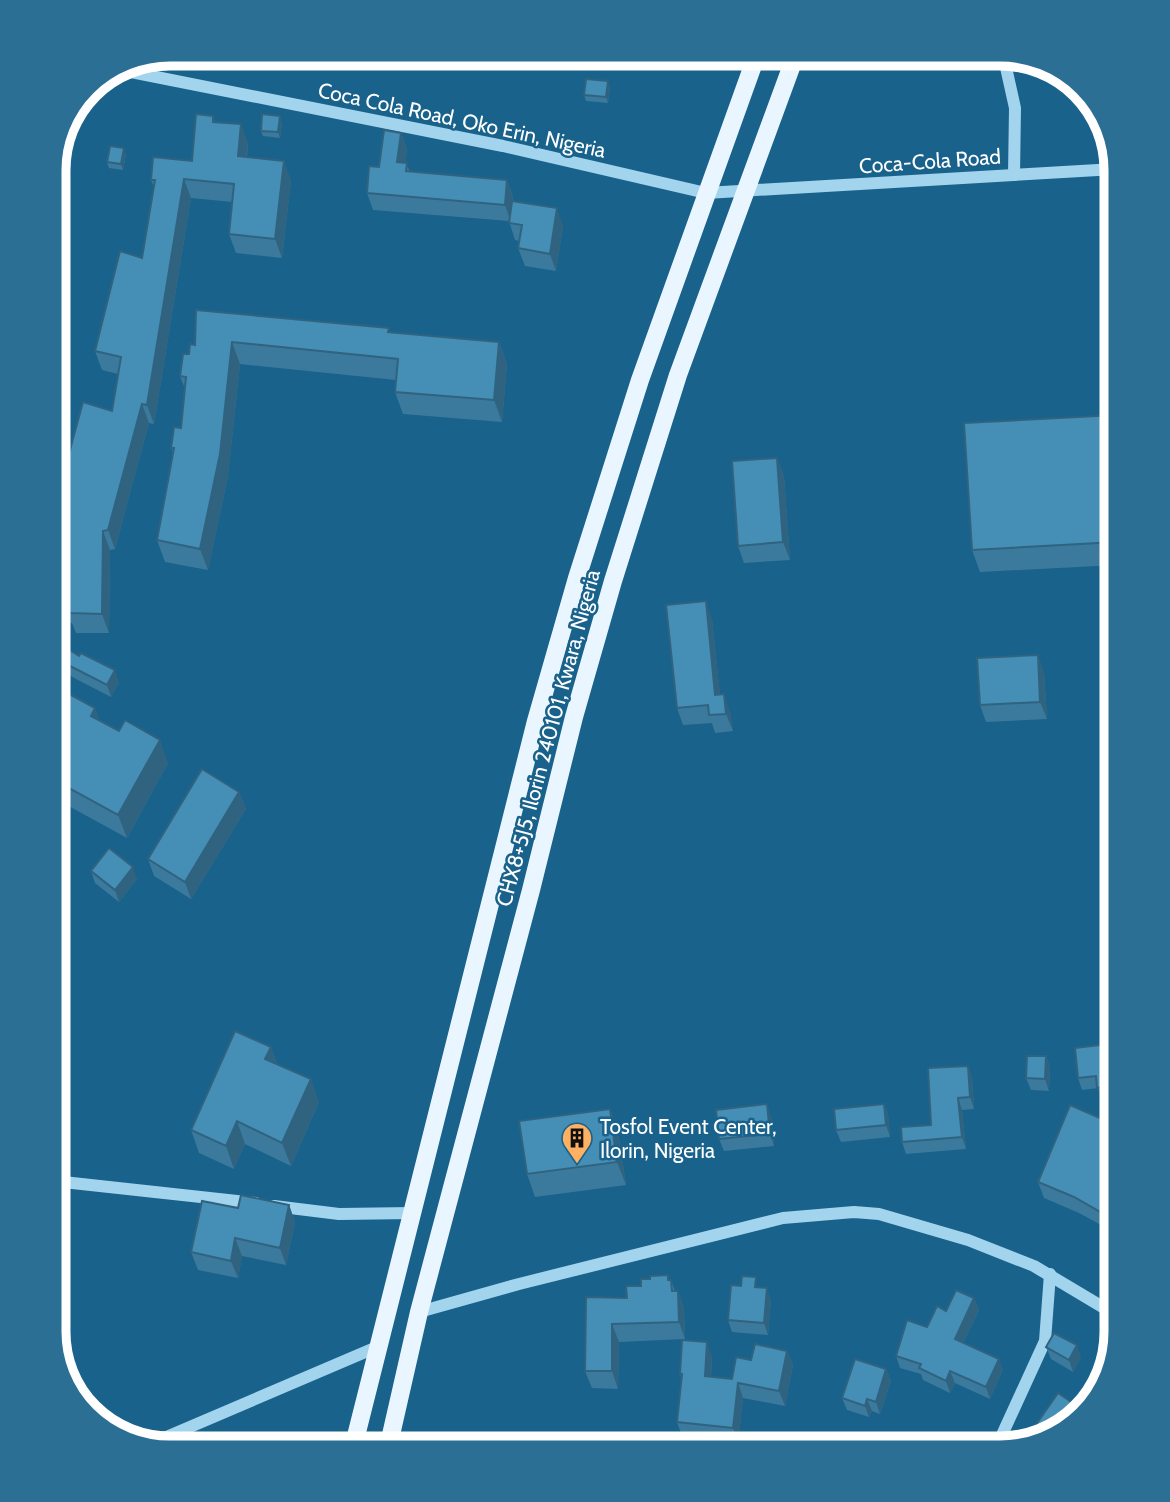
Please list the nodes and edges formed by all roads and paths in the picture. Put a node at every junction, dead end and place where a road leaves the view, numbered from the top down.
1 (752, 67) edge
2 (791, 67) edge
3 (1006, 67) edge
4 (135, 73) edge
5 (1104, 170) edge
6 (1014, 175) junction
7 (746, 192) junction
8 (706, 193) junction
9 (67, 1182) edge
10 (413, 1213) junction
11 (1049, 1275) junction
12 (1104, 1308) edge
13 (418, 1312) junction
14 (377, 1347) junction
15 (169, 1436) edge
16 (356, 1436) edge
17 (391, 1436) edge
18 (1002, 1436) edge

1 - 8 main road, CHX8+5J5, Ilorin 240101, Kwara, Nigeria
2 - 7 main road, CHX8+5J5, Ilorin 240101, Kwara, Nigeria
3 - 6 street
4 - 8 street, Coca Cola Road, Oko Erin, Nigeria
5 - 6 street, Coca-Cola Road
6 - 7 street, Coca-Cola Road
7 - 8 street, Coca Cola Road, Oko Erin, Nigeria
7 - 13 main road, CHX8+5J5, Ilorin 240101, Kwara, Nigeria
8 - 10 main road, CHX8+5J5, Ilorin 240101, Kwara, Nigeria
9 - 10 street
10 - 14 main road, CHX8+5J5, Ilorin 240101, Kwara, Nigeria
11 - 12 street
11 - 13 street
11 - 18 street
13 - 17 main road, CHX8+5J5, Ilorin 240101, Kwara, Nigeria
14 - 15 street
14 - 16 main road, CHX8+5J5, Ilorin 240101, Kwara, Nigeria

